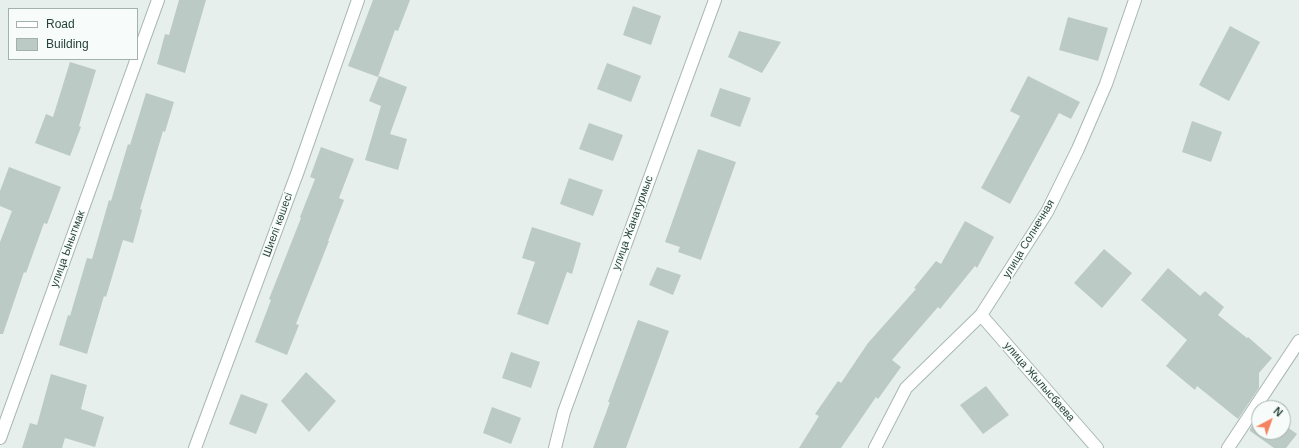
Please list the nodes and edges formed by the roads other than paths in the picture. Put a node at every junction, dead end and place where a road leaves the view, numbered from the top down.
1 (158, 0) edge
2 (358, 0) edge
3 (715, 0) edge
4 (1135, 0) edge
5 (138, 55) edge
6 (136, 60) edge
7 (981, 315) junction
8 (1299, 341) edge
9 (0, 438) edge
10 (195, 448) edge
11 (555, 448) edge
12 (875, 448) edge
13 (1097, 448) edge
14 (1228, 448) edge

1 - 5 street, улица Ынытмак
2 - 10 street, Шиелі көшесі
3 - 11 street, улица Жанатурмыс
4 - 7 street, улица Солнечная
6 - 9 street, улица Ынытмак
7 - 12 street, улица Солнечная
7 - 13 street, улица Жылысбаева
8 - 14 street

